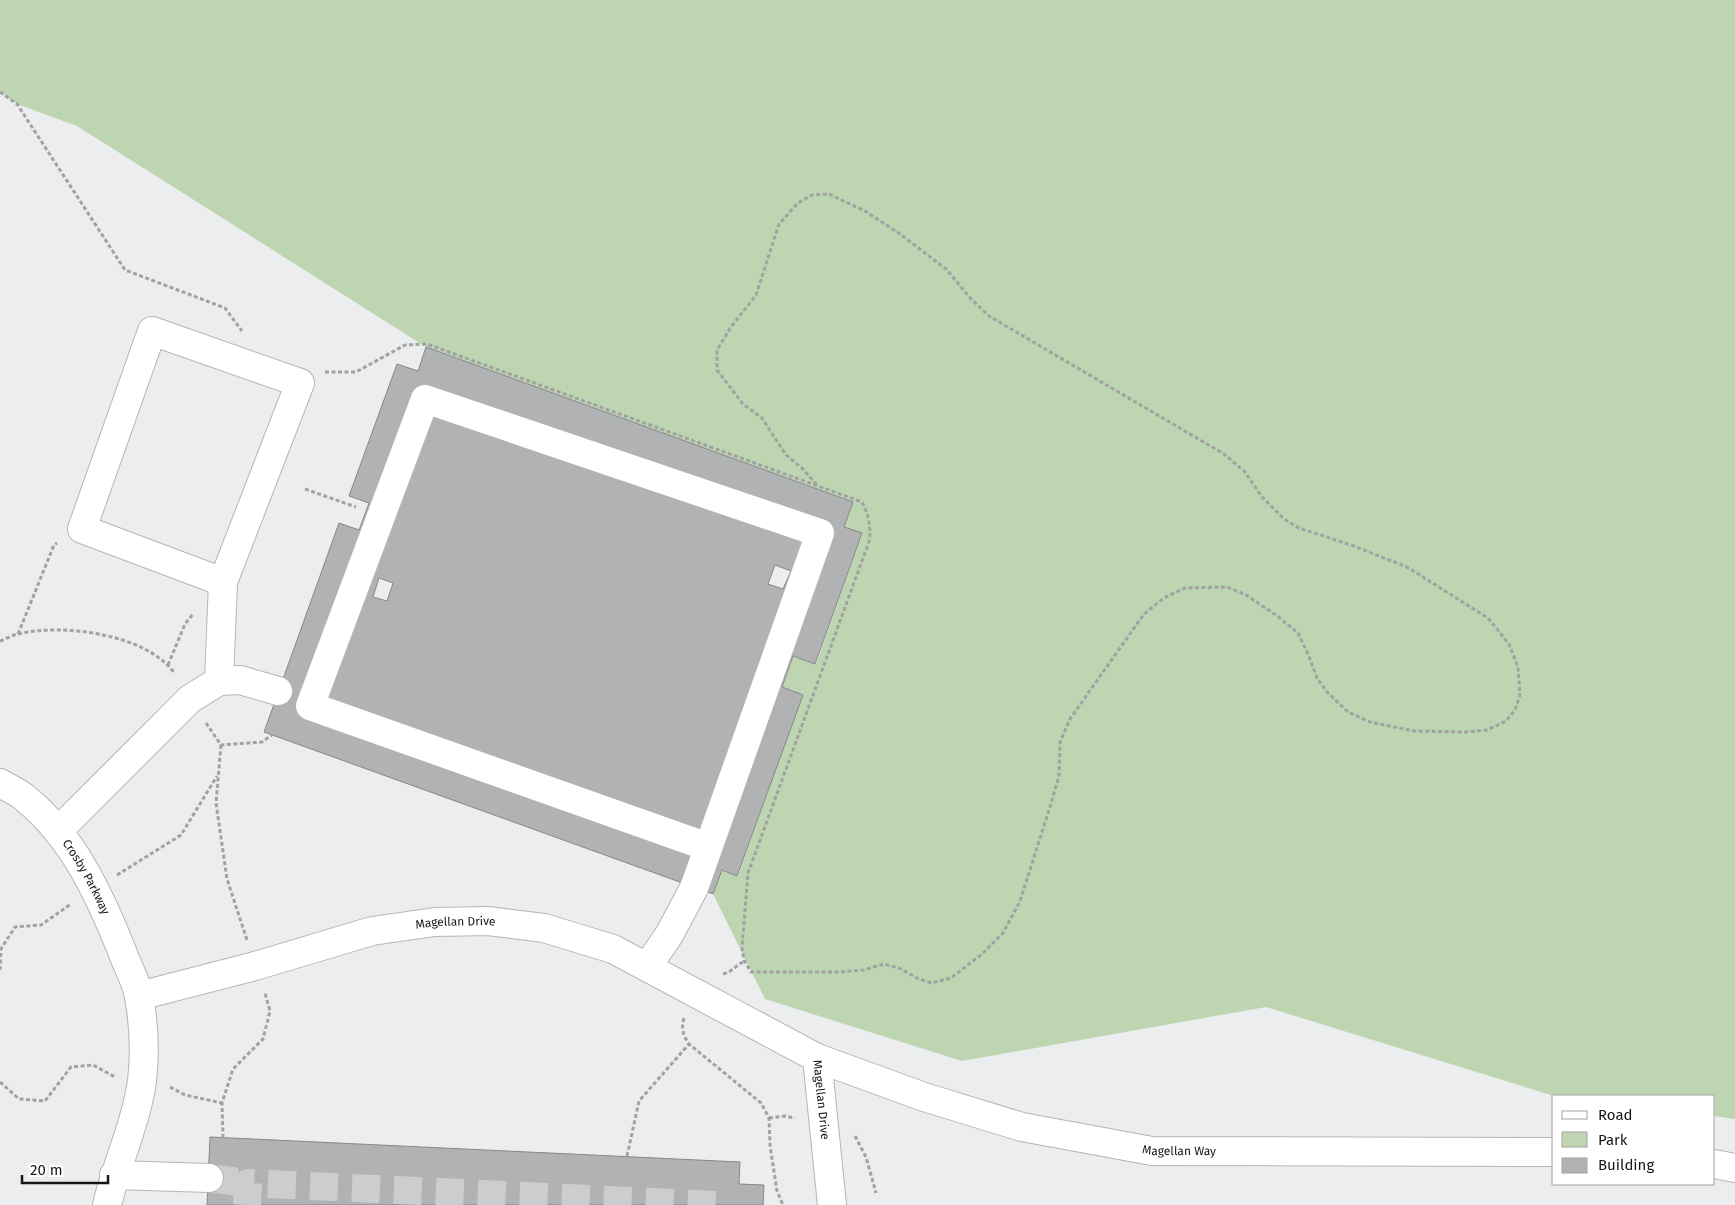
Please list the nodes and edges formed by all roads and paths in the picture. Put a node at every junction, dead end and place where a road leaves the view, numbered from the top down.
1 (0, 92) edge
2 (243, 332) dead end
3 (317, 369) dead end
4 (817, 485) junction
5 (305, 489) dead end
6 (357, 508) dead end
7 (82, 529) junction
8 (223, 582) junction
9 (18, 634) junction
10 (0, 641) edge
11 (177, 678) dead end
12 (219, 681) junction
13 (278, 691) dead end
14 (206, 722) dead end
15 (272, 735) dead end
16 (218, 774) dead end
17 (0, 783) edge
18 (58, 830) junction
19 (708, 847) junction
20 (110, 879) dead end
21 (79, 899) dead end
22 (745, 961) junction
23 (648, 967) junction
24 (0, 970) edge
25 (719, 974) dead end
26 (139, 996) junction
27 (687, 1011) dead end
28 (689, 1044) junction
29 (817, 1058) junction
30 (120, 1079) dead end
31 (0, 1082) edge
32 (162, 1083) dead end
33 (222, 1103) dead end
34 (769, 1118) junction
35 (802, 1119) dead end
36 (851, 1128) dead end
37 (1552, 1152) edge
38 (627, 1156) dead end
39 (1715, 1164) edge
40 (1735, 1168) edge
41 (114, 1176) junction
42 (209, 1178) tunnel mouth
43 (876, 1193) dead end
44 (107, 1205) edge
45 (783, 1205) edge
46 (832, 1205) edge

1 - 2 path
3 - 4 path
4 - 22 path
4 - 22 path
5 - 6 path
7 - 8 street
7 - 8 street
7 - 9 path
8 - 12 street
9 - 10 path
9 - 11 path
12 - 13 street
12 - 18 street
14 - 15 path
16 - 20 path
17 - 18 street, Crosby Parkway
18 - 26 street, Crosby Parkway
19 - 19 street
19 - 23 street
21 - 24 path
22 - 25 path
23 - 26 street, Magellan Drive
23 - 29 street, Magellan Drive
26 - 41 street
27 - 28 path
28 - 34 path
28 - 38 path
29 - 37 street, Magellan Way
29 - 46 street, Magellan Drive
30 - 31 path
32 - 33 path
34 - 35 path
34 - 45 path
36 - 43 path
39 - 40 street
41 - 42 street
41 - 44 street

